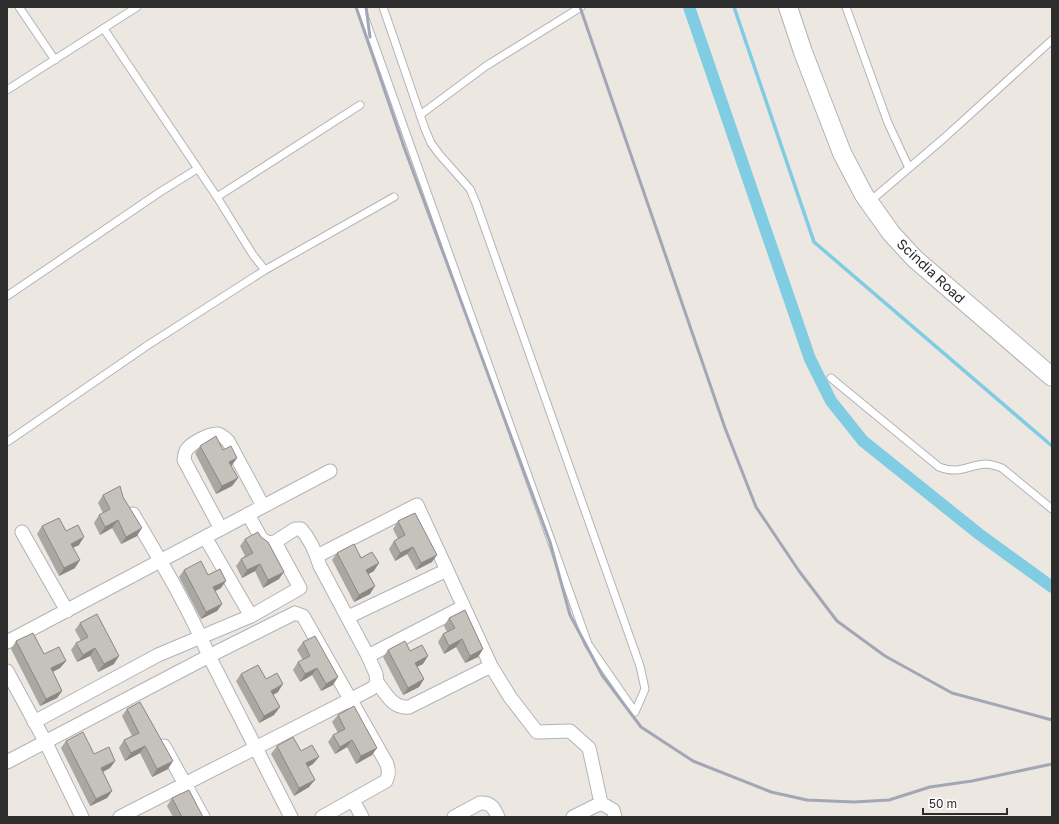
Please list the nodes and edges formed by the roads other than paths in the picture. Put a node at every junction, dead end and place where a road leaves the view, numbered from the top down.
1 (19, 7) edge
2 (138, 7) edge
3 (361, 7) edge
4 (383, 7) edge
5 (581, 7) edge
6 (788, 7) edge
7 (796, 7) edge
8 (846, 7) edge
9 (104, 29) junction
10 (1052, 40) edge
11 (55, 60) junction
12 (7, 90) edge
13 (360, 105) dead end
14 (420, 114) junction
15 (909, 168) junction
16 (197, 169) junction
17 (217, 197) junction
18 (394, 197) dead end
19 (875, 197) junction
20 (265, 270) junction
21 (7, 296) edge
22 (1052, 368) edge
23 (1052, 377) edge
24 (831, 378) dead end
25 (7, 442) edge
26 (330, 471) dead end
27 (125, 500) edge
28 (263, 506) junction
29 (1052, 509) edge
30 (248, 514) junction
31 (221, 529) junction
32 (22, 532) dead end
33 (205, 537) junction
34 (275, 542) junction
35 (317, 556) junction
36 (161, 561) junction
37 (447, 570) junction
38 (463, 607) junction
39 (67, 611) junction
40 (251, 616) junction
41 (348, 617) junction
42 (201, 637) junction
43 (7, 642) edge
44 (208, 656) junction
45 (368, 656) junction
46 (491, 666) junction
47 (7, 671) edge
48 (377, 682) junction
49 (136, 694) junction
50 (350, 700) junction
51 (143, 708) edge
52 (34, 722) junction
53 (158, 736) edge
54 (45, 741) junction
55 (256, 748) junction
56 (7, 762) edge
57 (185, 784) junction
58 (352, 800) junction
59 (601, 803) junction
60 (82, 817) edge
61 (120, 817) edge
62 (203, 817) edge
63 (291, 817) edge
64 (322, 817) edge
65 (362, 817) edge
66 (454, 817) edge
67 (498, 817) edge
68 (573, 817) edge
69 (615, 817) edge

1 - 11 lane
2 - 9 lane
3 - 14 lane
4 - 14 lane
5 - 14 lane
6 - 23 main road, Scindia Road
7 - 19 main road
8 - 15 lane
9 - 11 lane
9 - 16 lane
10 - 15 lane
11 - 12 lane
13 - 17 lane
15 - 19 lane
16 - 17 lane
16 - 21 lane
17 - 20 lane
18 - 20 lane
19 - 22 main road
20 - 25 lane
24 - 29 lane
26 - 28 street
27 - 36 street
28 - 30 street
28 - 31 street
30 - 31 street
30 - 34 street
31 - 33 street
32 - 39 street
33 - 36 street
33 - 40 street
34 - 35 street
34 - 40 street
35 - 37 street
35 - 41 street
36 - 39 street
36 - 42 street
37 - 38 street
37 - 41 street
38 - 45 street
38 - 46 street
39 - 43 street
40 - 42 street
41 - 45 street
42 - 44 street
42 - 52 street
44 - 49 street
44 - 50 street
44 - 55 street
45 - 48 street
46 - 48 street
46 - 59 street
47 - 52 street
48 - 50 street
49 - 51 street
49 - 54 street
50 - 55 street
50 - 58 street
52 - 54 street
53 - 57 street
54 - 56 street
54 - 60 street
55 - 57 street
55 - 63 street
57 - 61 street
57 - 62 street
58 - 64 street
58 - 65 street
59 - 68 street
59 - 69 street
66 - 67 street

